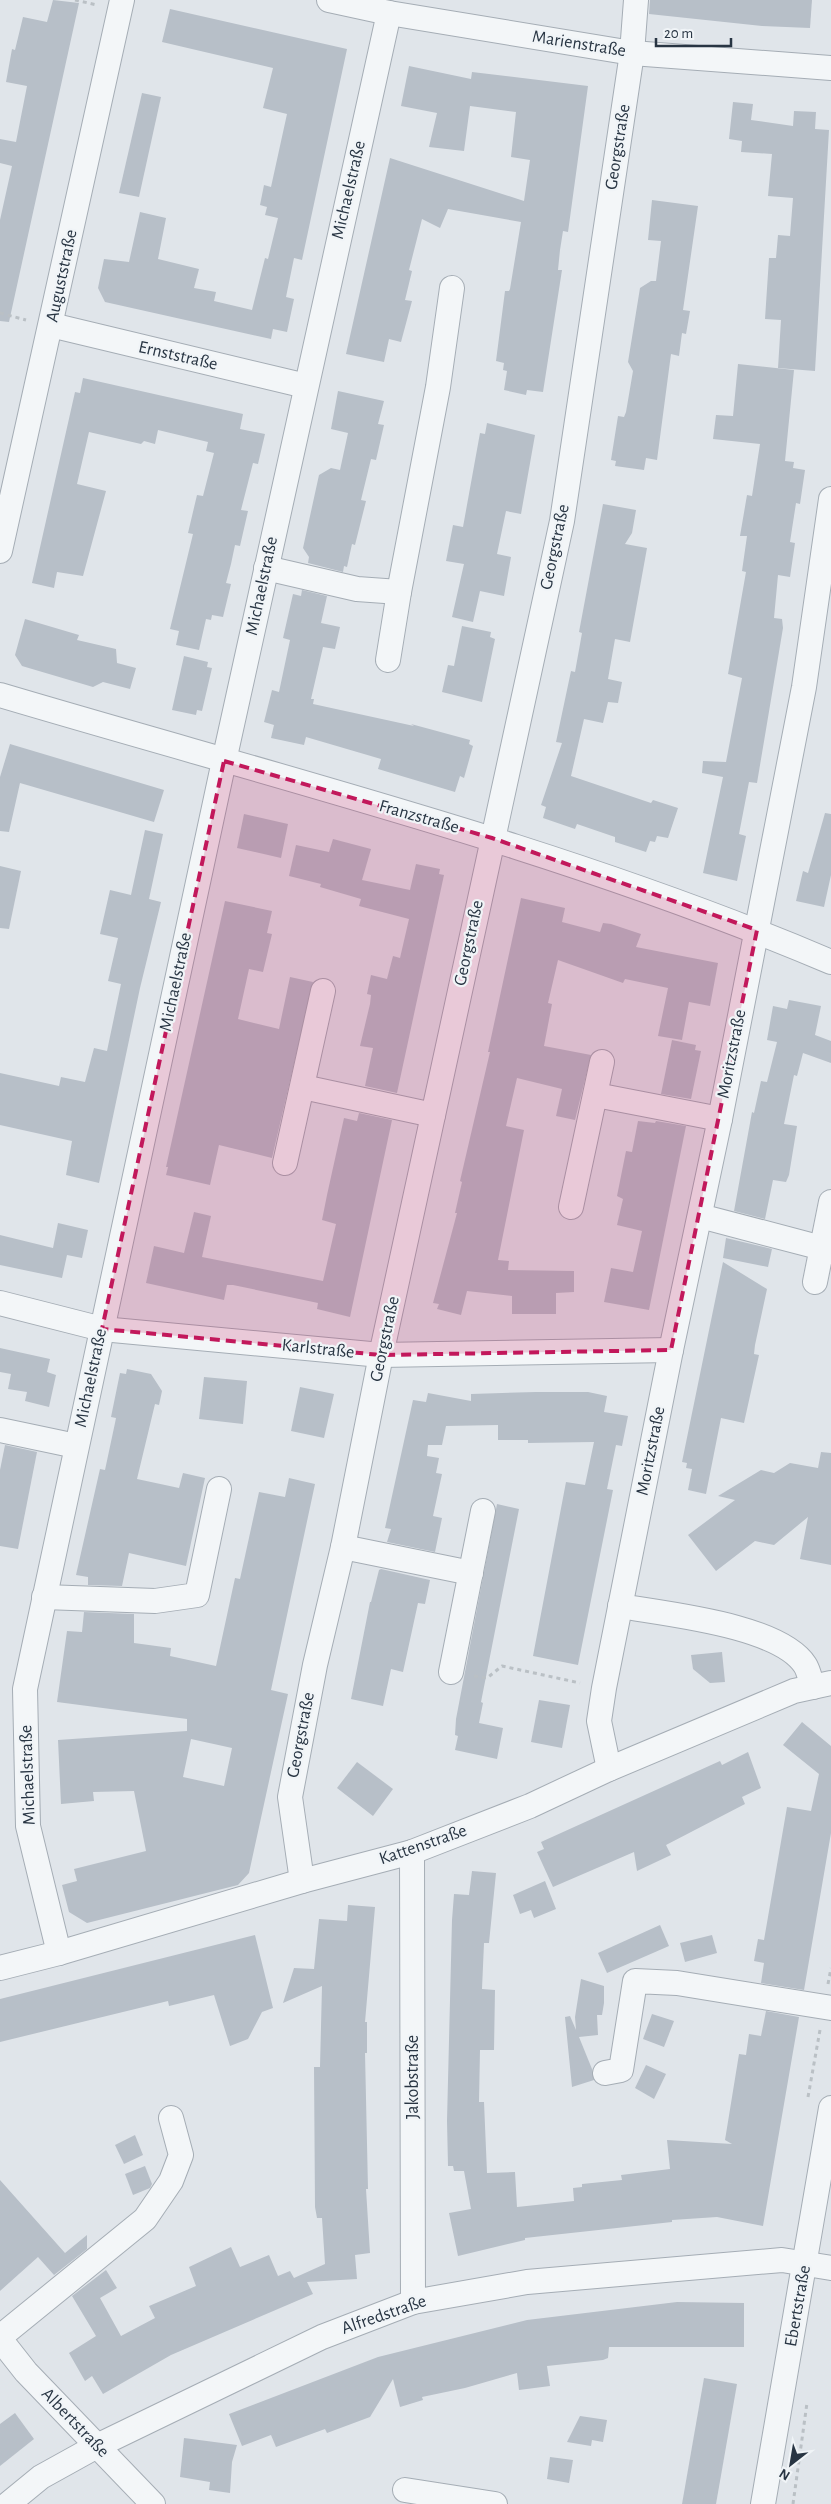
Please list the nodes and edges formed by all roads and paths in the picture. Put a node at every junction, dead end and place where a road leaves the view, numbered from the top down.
1 (122, 0) edge
2 (329, 0) edge
3 (636, 0) edge
4 (389, 13) junction
5 (632, 52) junction
6 (831, 68) edge
7 (452, 288) dead end
8 (51, 325) junction
9 (306, 386) junction
10 (831, 507) edge
11 (0, 551) edge
12 (266, 568) junction
13 (399, 592) junction
14 (388, 660) dead end
15 (0, 695) edge
16 (224, 761) junction
17 (492, 838) junction
18 (757, 930) junction
19 (831, 962) edge
20 (323, 991) dead end
21 (602, 1062) dead end
22 (303, 1087) junction
23 (596, 1095) junction
24 (433, 1115) junction
25 (720, 1119) junction
26 (285, 1163) dead end
27 (831, 1202) edge
28 (571, 1207) dead end
29 (700, 1216) junction
30 (822, 1248) junction
31 (815, 1282) dead end
32 (0, 1303) edge
33 (102, 1328) junction
34 (670, 1350) junction
35 (381, 1356) junction
36 (0, 1430) edge
37 (76, 1446) junction
38 (219, 1489) dead end
39 (483, 1511) dead end
40 (343, 1547) junction
41 (471, 1573) junction
42 (44, 1597) junction
43 (620, 1606) junction
44 (451, 1672) joint
45 (822, 1685) edge
46 (604, 1688) junction
47 (610, 1769) junction
48 (412, 1852) junction
49 (302, 1881) junction
50 (59, 1953) junction
51 (0, 1968) edge
52 (831, 2008) edge
53 (605, 2073) dead end
54 (831, 2108) edge
55 (171, 2118) dead end
56 (806, 2263) junction
57 (831, 2268) edge
58 (413, 2302) junction
59 (0, 2338) edge
60 (808, 2397) dead end
61 (97, 2446) junction
62 (405, 2490) dead end
63 (8, 2504) edge
64 (153, 2504) edge
65 (495, 2504) edge
66 (763, 2504) edge
67 (793, 2504) edge

1 - 8 street, Auguststraße
2 - 4 street, Marienstraße
3 - 5 street, Georgstraße
4 - 5 street, Marienstraße
4 - 9 street, Michaelstraße
5 - 6 street, Marienstraße
5 - 17 street, Georgstraße
7 - 13 street
8 - 9 street, Ernststraße
8 - 11 street, Auguststraße
9 - 12 street, Michaelstraße
10 - 18 street, Moritzstraße
12 - 13 street
12 - 16 street, Michaelstraße
13 - 14 street
15 - 16 street, Franzstraße
16 - 17 street, Franzstraße
16 - 33 street, Michaelstraße
17 - 18 street, Franzstraße
17 - 24 street, Georgstraße
18 - 19 street, Franzstraße
18 - 25 street, Moritzstraße
20 - 22 street
21 - 23 street
22 - 24 street
22 - 26 street
23 - 25 street
23 - 28 street
24 - 35 street, Georgstraße
25 - 29 street, Moritzstraße
27 - 30 street
29 - 30 street
29 - 34 street, Moritzstraße
30 - 31 street
32 - 33 street, Karlstraße
33 - 35 street, Karlstraße
33 - 37 street, Michaelstraße
34 - 35 street, Karlstraße
34 - 43 street, Moritzstraße
35 - 40 street, Georgstraße
36 - 37 street
37 - 42 street, Michaelstraße
38 - 42 street
39 - 41 street
40 - 41 street
40 - 49 street, Georgstraße
41 - 44 street
42 - 50 street, Michaelstraße
43 - 45 street
43 - 46 street, Moritzstraße
44 - 46 path
45 - 47 street, Kattenstraße
46 - 47 street, Moritzstraße
47 - 48 street, Kattenstraße
48 - 49 street, Kattenstraße
48 - 58 street, Jakobstraße
49 - 50 street, Kattenstraße
50 - 51 street, Kattenstraße
52 - 53 street
54 - 56 street, Ebertstraße
55 - 59 street
56 - 57 street, Alfredstraße
56 - 58 street, Alfredstraße
56 - 66 street, Ebertstraße
58 - 61 street, Alfredstraße
59 - 61 street, Albertstraße
60 - 67 path
61 - 63 street, Alfredstraße
61 - 64 street, Albertstraße
62 - 65 street

